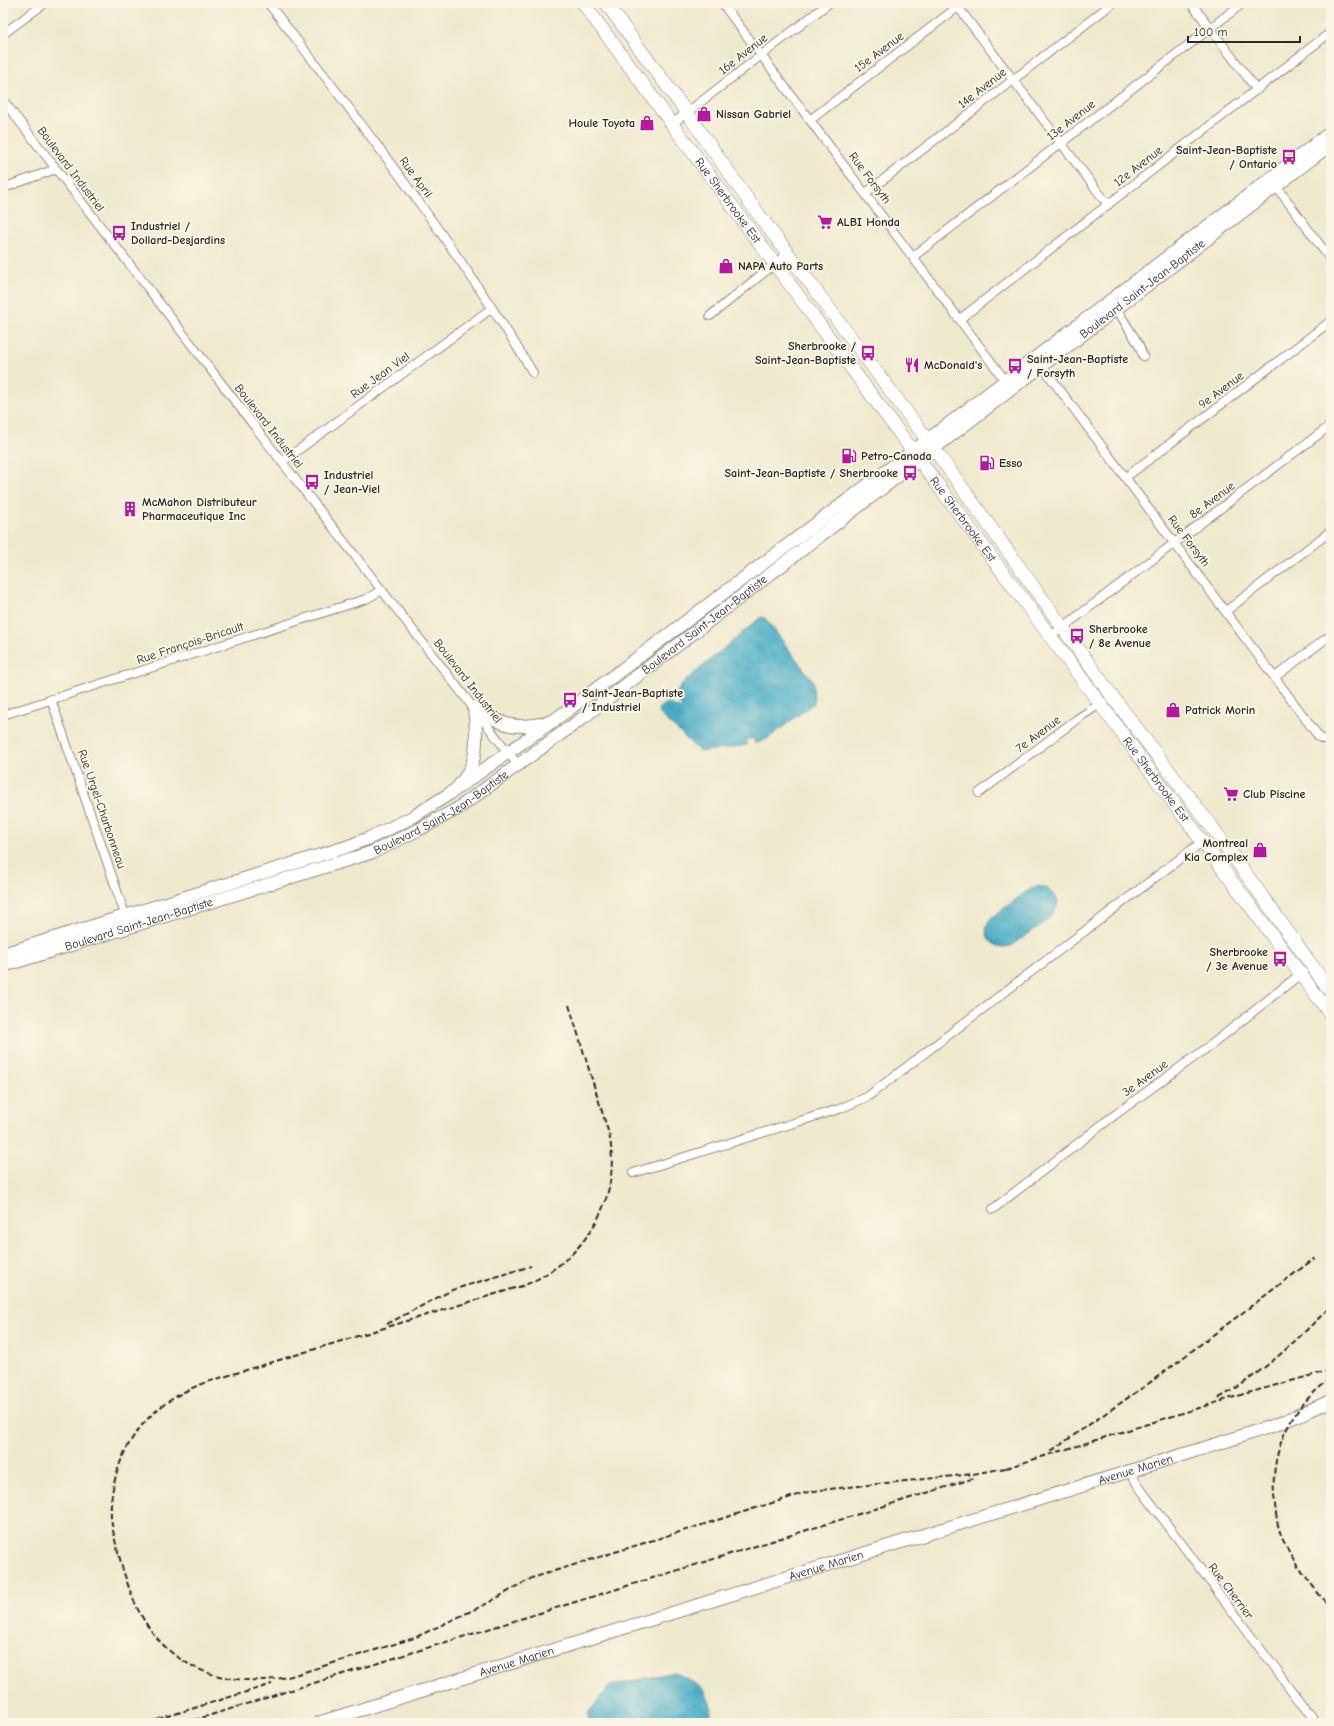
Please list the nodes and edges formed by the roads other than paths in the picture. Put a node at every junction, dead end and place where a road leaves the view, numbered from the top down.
1 (45, 3) edge
2 (268, 3) edge
3 (583, 3) edge
4 (606, 3) edge
5 (722, 3) edge
6 (829, 3) edge
7 (1113, 3) edge
8 (1192, 3) edge
9 (1243, 3) edge
10 (959, 4) edge
11 (1210, 28) junction
12 (1331, 32) edge
13 (3, 34) edge
14 (761, 56) junction
15 (1012, 80) junction
16 (1257, 90) junction
17 (3, 100) edge
18 (687, 113) junction
19 (810, 120) junction
20 (672, 124) junction
21 (1331, 132) edge
22 (1060, 144) junction
23 (1331, 144) edge
24 (719, 158) junction
25 (56, 169) junction
26 (705, 169) junction
27 (1272, 182) junction
28 (3, 188) edge
29 (866, 193) junction
30 (748, 200) junction
31 (1108, 205) junction
32 (735, 210) junction
33 (788, 253) junction
34 (914, 256) junction
35 (1331, 260) edge
36 (775, 264) junction
37 (1113, 304) junction
38 (492, 308) junction
39 (710, 316) dead end
40 (960, 319) junction
41 (1331, 321) edge
42 (839, 324) junction
43 (826, 333) junction
44 (1143, 356) dead end
45 (1038, 361) junction
46 (533, 373) dead end
47 (1008, 384) junction
48 (1331, 425) edge
49 (930, 444) junction
50 (916, 456) junction
51 (282, 462) junction
52 (1126, 477) junction
53 (1331, 531) edge
54 (1175, 542) junction
55 (790, 543) junction
56 (1004, 547) junction
57 (798, 554) junction
58 (990, 556) junction
59 (761, 565) junction
60 (769, 576) junction
61 (382, 590) junction
62 (1226, 611) junction
63 (1063, 628) junction
64 (1331, 635) edge
65 (1050, 637) junction
66 (649, 650) junction
67 (656, 660) junction
68 (1275, 677) junction
69 (1112, 696) junction
70 (51, 699) junction
71 (1101, 704) junction
72 (474, 707) junction
73 (564, 713) junction
74 (3, 715) edge
75 (1140, 733) junction
76 (1327, 739) edge
77 (1130, 743) junction
78 (509, 753) junction
79 (1162, 762) junction
80 (518, 765) junction
81 (1150, 770) junction
82 (979, 793) dead end
83 (449, 794) junction
84 (1215, 831) junction
85 (1203, 841) junction
86 (128, 921) junction
87 (3, 954) edge
88 (1312, 965) junction
89 (3, 966) edge
90 (1301, 974) junction
91 (1331, 992) edge
92 (1331, 1015) edge
93 (633, 1173) dead end
94 (992, 1210) dead end
95 (1331, 1401) edge
96 (1130, 1472) junction
97 (318, 1723) edge
98 (1316, 1723) edge

1 - 13 street
2 - 38 street, Rue April
3 - 20 main road, Rue Sherbrooke Est
4 - 18 main road, Rue Sherbrooke Est
5 - 14 street, Rue Forsyth
6 - 14 street, 16e Avenue
7 - 15 street, 14e Avenue
8 - 11 street
9 - 11 street, 13e Avenue
10 - 15 street
10 - 19 street, 15e Avenue
11 - 16 street
11 - 22 street, 13e Avenue
12 - 16 street, 12e Avenue
14 - 18 street, 16e Avenue
14 - 19 street, Rue Forsyth
15 - 22 street
15 - 29 street, 14e Avenue
16 - 31 street, 12e Avenue
17 - 25 street, Boulevard Industriel
18 - 20 street, 16e Avenue
18 - 24 main road, Rue Sherbrooke Est
19 - 29 street, Rue Forsyth
20 - 26 main road, Rue Sherbrooke Est
21 - 27 main road, Boulevard Saint-Jean-Baptiste
22 - 31 street
22 - 34 street, 13e Avenue
23 - 27 main road, Boulevard Saint-Jean-Baptiste
24 - 26 main road
24 - 30 main road, Rue Sherbrooke Est
25 - 28 street
25 - 51 street, Boulevard Industriel
26 - 32 main road, Rue Sherbrooke Est
27 - 35 street
27 - 37 main road, Boulevard Saint-Jean-Baptiste
29 - 34 street, Rue Forsyth
30 - 32 main road
30 - 33 main road, Rue Sherbrooke Est
31 - 40 street, 12e Avenue
32 - 36 main road, Rue Sherbrooke Est
33 - 36 street
33 - 42 main road, Rue Sherbrooke Est
34 - 40 street, Rue Forsyth
36 - 39 street
36 - 43 main road, Rue Sherbrooke Est
37 - 44 street
37 - 45 main road, Boulevard Saint-Jean-Baptiste
38 - 46 street, Rue April
38 - 51 street, Rue Jean Viel
40 - 47 street, Rue Forsyth
41 - 52 street, 9e Avenue
42 - 43 main road
42 - 49 main road, Rue Sherbrooke Est
43 - 50 main road, Rue Sherbrooke Est
45 - 47 main road, Boulevard Saint-Jean-Baptiste
45 - 52 street, Rue Forsyth
47 - 49 main road, Boulevard Saint-Jean-Baptiste
48 - 54 street, 8e Avenue
49 - 50 main road, Boulevard Saint-Jean-Baptiste
49 - 56 main road, Rue Sherbrooke Est
50 - 55 main road, Boulevard Saint-Jean-Baptiste
50 - 57 main road, Boulevard Saint-Jean-Baptiste
50 - 58 main road, Rue Sherbrooke Est
51 - 61 street, Boulevard Industriel
52 - 54 street, Rue Forsyth
53 - 62 street
54 - 62 street, Rue Forsyth
54 - 63 street, 8e Avenue
55 - 57 main road
55 - 59 main road, Boulevard Saint-Jean-Baptiste
56 - 58 main road
56 - 63 main road, Rue Sherbrooke Est
57 - 60 main road, Boulevard Saint-Jean-Baptiste
58 - 65 main road, Rue Sherbrooke Est
59 - 60 main road
59 - 66 main road, Boulevard Saint-Jean-Baptiste
60 - 67 main road, Boulevard Saint-Jean-Baptiste
61 - 70 street, Rue François-Bricault
61 - 72 street, Boulevard Industriel
62 - 68 street, Rue Forsyth
63 - 65 street, 8e Avenue
63 - 69 main road, Rue Sherbrooke Est
64 - 68 street
65 - 71 main road, Rue Sherbrooke Est
66 - 67 main road
66 - 73 main road, Boulevard Saint-Jean-Baptiste
67 - 80 main road, Boulevard Saint-Jean-Baptiste
68 - 76 street, Rue Forsyth
69 - 71 street, 7e Avenue
69 - 75 main road, Rue Sherbrooke Est
70 - 74 street, Rue François-Bricault
70 - 86 street, Rue Urgel-Charbonneau
71 - 77 main road, Rue Sherbrooke Est
71 - 82 street, 7e Avenue
72 - 73 main road
72 - 78 street, Boulevard Industriel
72 - 83 main road
73 - 78 main road, Boulevard Saint-Jean-Baptiste
75 - 77 main road
75 - 79 main road, Rue Sherbrooke Est
77 - 81 main road, Rue Sherbrooke Est
78 - 80 street, Boulevard Industriel
78 - 83 main road, Boulevard Saint-Jean-Baptiste
79 - 81 main road
79 - 84 main road, Rue Sherbrooke Est
80 - 86 main road, Boulevard Saint-Jean-Baptiste
81 - 85 main road, Rue Sherbrooke Est
83 - 86 main road, Boulevard Saint-Jean-Baptiste
84 - 85 main road
84 - 88 main road, Rue Sherbrooke Est
85 - 90 main road, Rue Sherbrooke Est
85 - 93 street
86 - 87 main road, Boulevard Saint-Jean-Baptiste
86 - 89 main road, Boulevard Saint-Jean-Baptiste
88 - 90 street, 3e Avenue
88 - 91 main road, Rue Sherbrooke Est
90 - 92 main road, Rue Sherbrooke Est
90 - 94 street, 3e Avenue
95 - 96 main road, Avenue Marien
96 - 97 main road, Avenue Marien
96 - 98 street, Rue Cherrier

